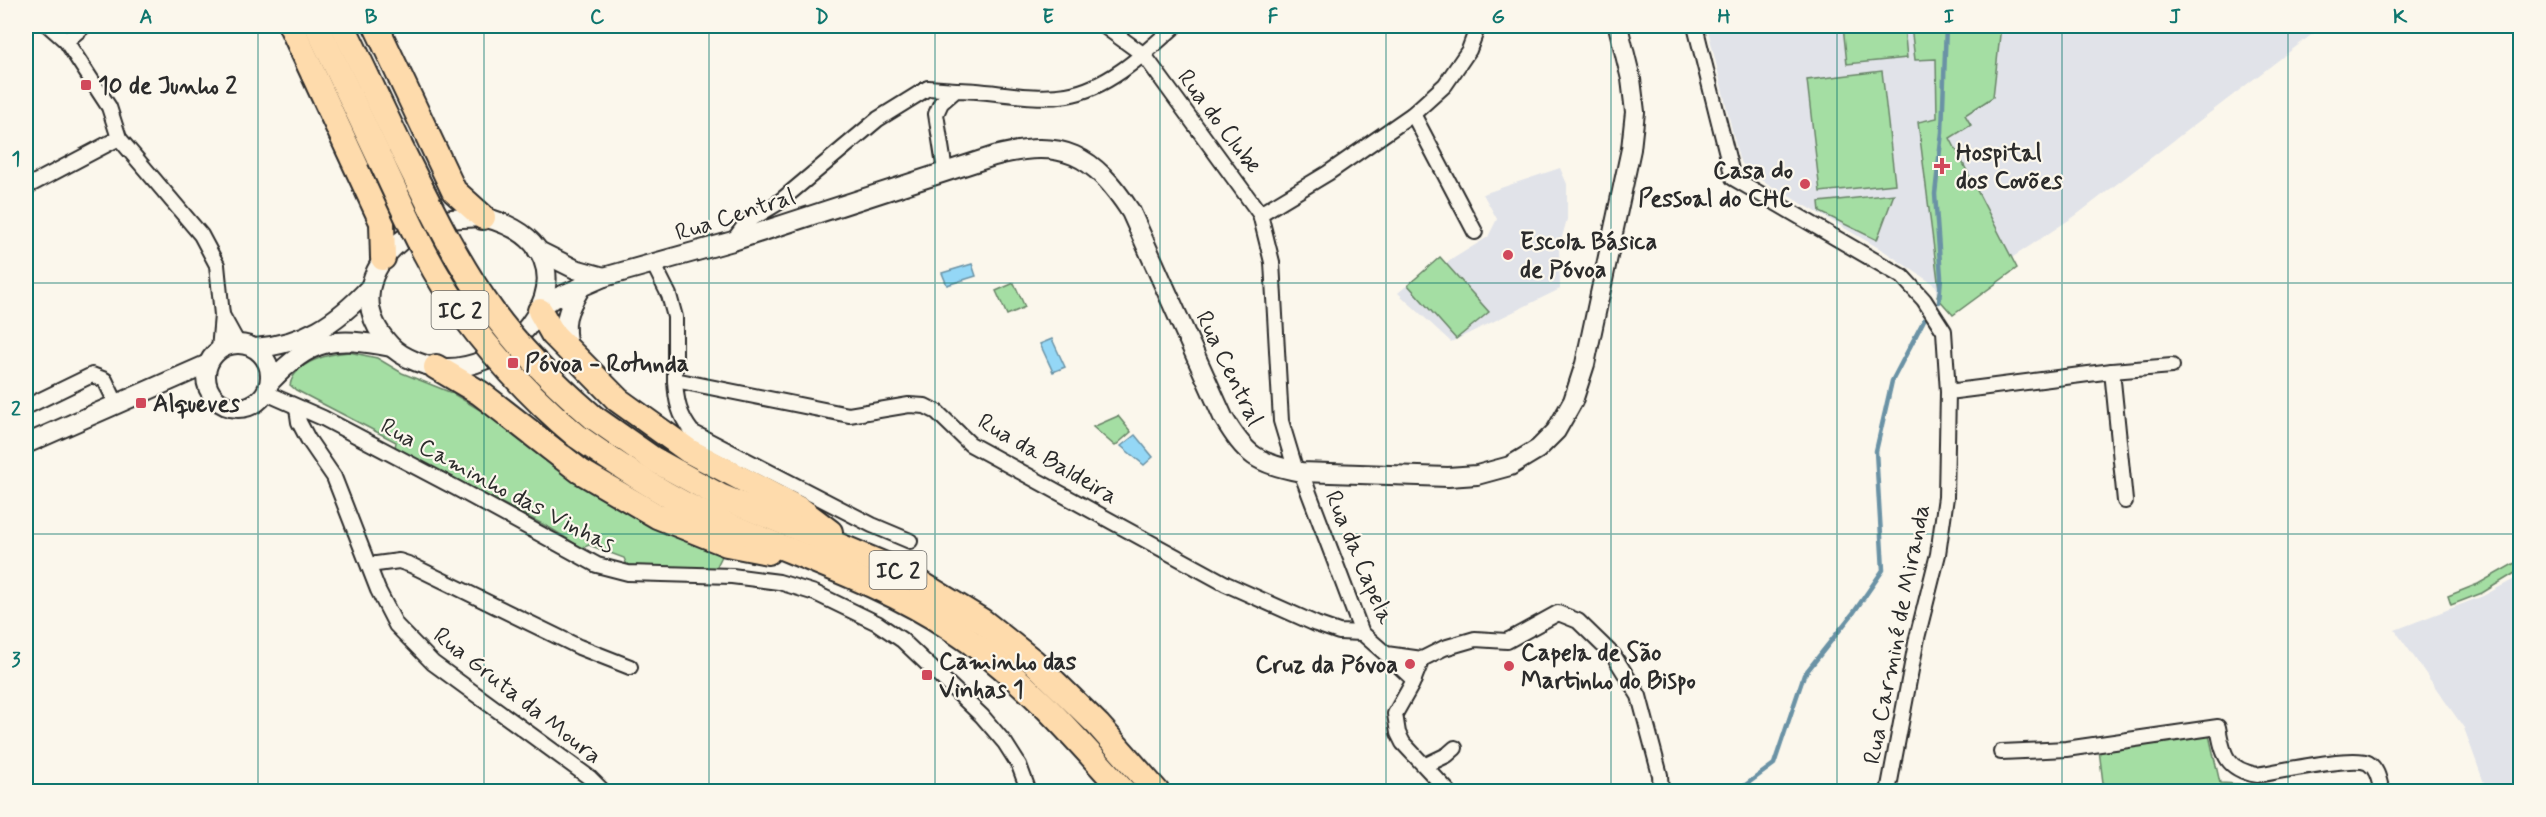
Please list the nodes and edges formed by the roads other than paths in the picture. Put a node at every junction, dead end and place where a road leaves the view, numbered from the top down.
1 (50, 26) edge
2 (84, 26) edge
3 (291, 26) edge
4 (317, 26) edge
5 (343, 26) edge
6 (376, 26) edge
7 (1104, 26) edge
8 (1175, 26) edge
9 (1478, 26) edge
10 (1618, 26) edge
11 (1695, 26) edge
12 (66, 41) junction
13 (1144, 55) junction
14 (956, 90) junction
15 (1413, 114) junction
16 (119, 138) junction
17 (945, 171) junction
18 (26, 187) edge
19 (1260, 213) junction
20 (483, 217) junction
21 (1474, 232) dead end
22 (733, 241) junction
23 (537, 250) junction
24 (383, 258) junction
25 (654, 265) junction
26 (604, 277) junction
27 (580, 287) junction
28 (369, 288) junction
29 (542, 307) junction
30 (222, 315) junction
31 (246, 346) junction
32 (392, 347) junction
33 (569, 353) junction
34 (211, 365) junction
35 (2172, 366) dead end
36 (436, 367) junction
37 (2112, 371) junction
38 (675, 380) junction
39 (268, 387) junction
40 (1948, 392) junction
41 (116, 403) junction
42 (26, 407) edge
43 (297, 408) junction
44 (26, 444) edge
45 (1298, 471) junction
46 (2125, 501) dead end
47 (910, 541) dead end
48 (861, 555) junction
49 (813, 561) junction
50 (369, 565) junction
51 (1362, 633) junction
52 (1386, 654) junction
53 (1422, 659) junction
54 (630, 667) dead end
55 (1414, 680) junction
56 (1455, 748) dead end
57 (2001, 752) dead end
58 (1426, 765) junction
59 (604, 792) edge
60 (1029, 792) edge
61 (1124, 792) edge
62 (1157, 792) edge
63 (1449, 792) edge
64 (1661, 792) edge
65 (1888, 792) edge
66 (2382, 792) edge

1 - 12 street
2 - 12 street
3 - 24 highway
4 - 49 highway, IC 2, bridge
5 - 48 highway, IC 2, bridge
6 - 20 highway
7 - 13 street, Rua do Clube
8 - 13 street
9 - 15 street
10 - 45 street, Rua Central
11 - 40 street, Rua Carminé de Miranda
12 - 16 street
13 - 14 street
13 - 19 street, Rua do Clube
14 - 17 street
14 - 22 street
15 - 19 street
15 - 21 street
16 - 18 street
16 - 30 street
17 - 22 street, Rua Central
17 - 45 street, Rua Central
19 - 45 street, Rua da Capela
20 - 23 street
20 - 24 street
22 - 25 street, Rua Central
23 - 26 street, Rua Central
23 - 29 street
24 - 28 street
25 - 26 street, Rua Central
25 - 38 street
26 - 27 street, Rua Central
27 - 29 street, Rua Central
27 - 33 street
28 - 31 street
28 - 32 street
29 - 33 highway
29 - 36 street
30 - 31 street
30 - 34 street
31 - 34 street
31 - 39 street
32 - 36 street
32 - 39 street
33 - 48 highway
34 - 39 street
34 - 41 street
35 - 37 street
36 - 49 highway
37 - 40 street
37 - 46 street
38 - 47 street
38 - 51 street, Rua da Baldeira
39 - 43 street, Rua Caminho das Vinhas
40 - 65 street, Rua Carminé de Miranda
41 - 42 street
41 - 44 street
43 - 50 street, Rua Gruta da Moura
43 - 60 street, Rua Caminho das Vinhas
45 - 51 street, Rua da Capela
48 - 62 highway, IC 2
49 - 61 highway, IC 2
50 - 54 street
50 - 59 street, Rua Gruta da Moura
51 - 52 street, Rua da Capela
52 - 53 street, Rua da Capela
52 - 55 street, Rua da Capela
53 - 55 street
53 - 64 street
55 - 58 street
56 - 58 street
57 - 66 street
58 - 63 street

